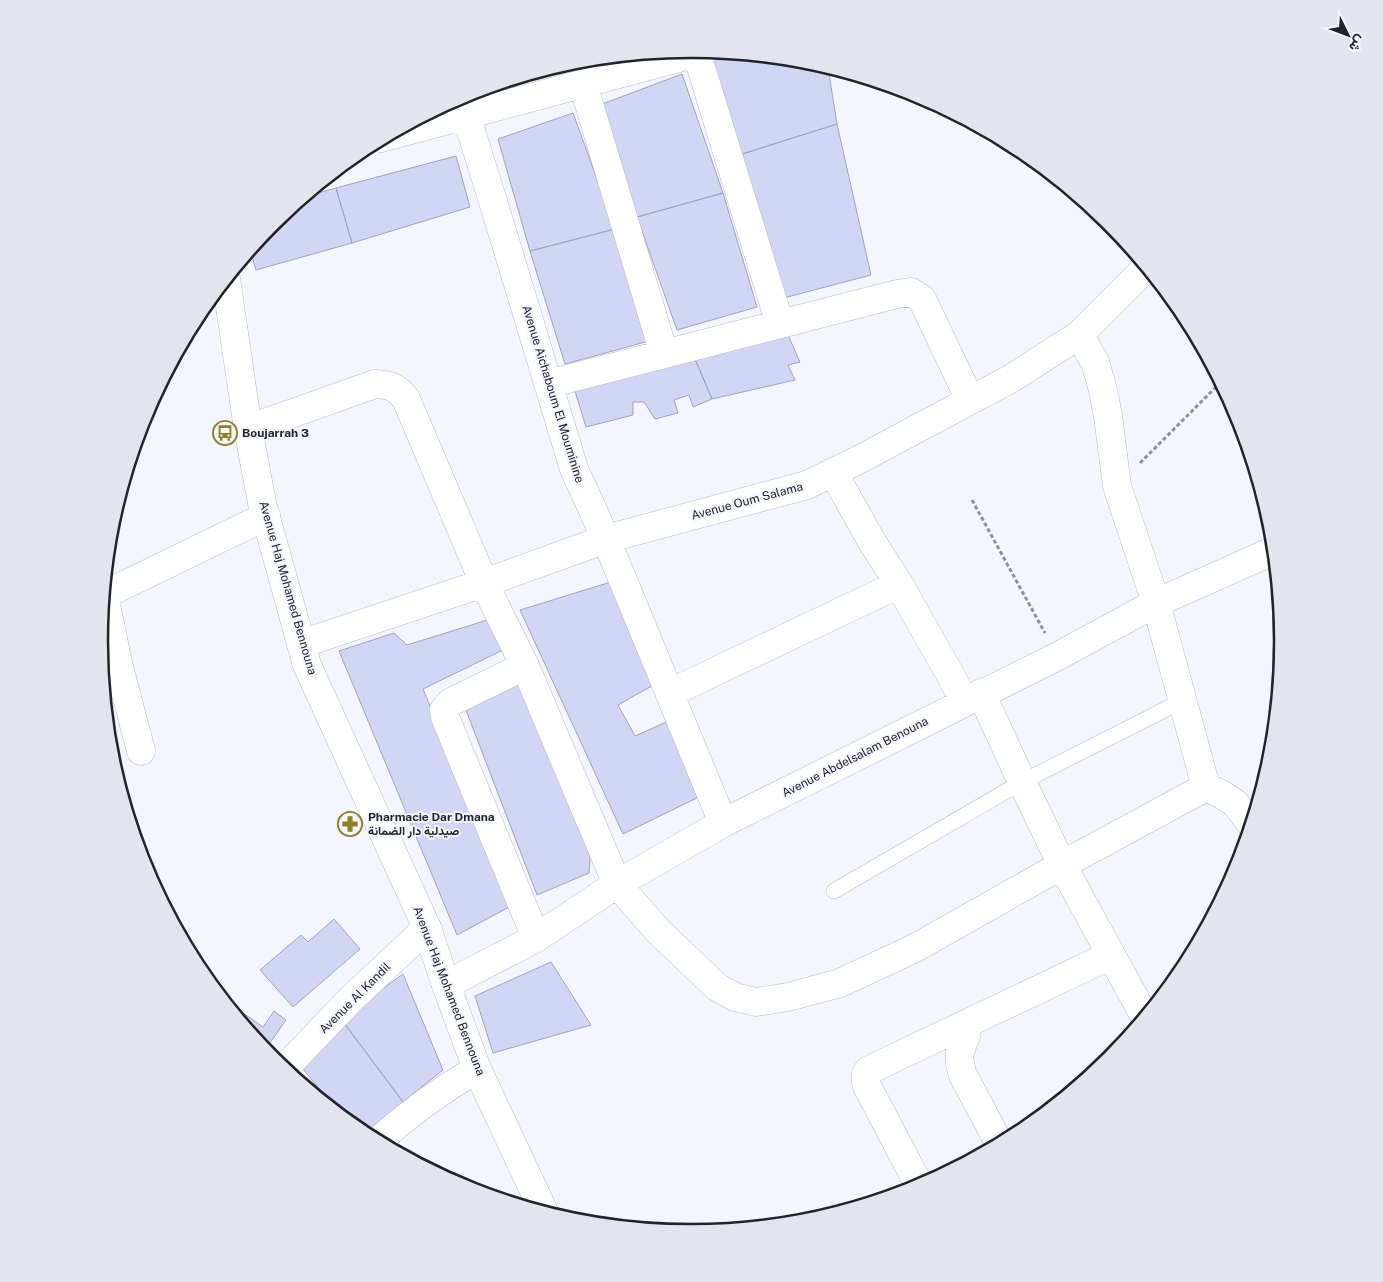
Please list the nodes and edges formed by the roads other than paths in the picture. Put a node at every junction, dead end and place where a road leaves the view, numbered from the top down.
1 (677, 58) edge
2 (694, 58) edge
3 (584, 84) junction
4 (464, 106) edge
5 (434, 118) edge
6 (1142, 272) edge
7 (227, 288) edge
8 (780, 324) junction
9 (1080, 335) junction
10 (664, 354) junction
11 (548, 384) junction
12 (970, 400) junction
13 (248, 429) junction
14 (833, 472) junction
15 (266, 516) junction
16 (606, 539) junction
17 (1268, 553) edge
18 (484, 583) junction
19 (899, 584) junction
20 (110, 592) edge
21 (1156, 603) junction
22 (301, 644) junction
23 (108, 647) edge
24 (525, 666) junction
25 (110, 670) edge
26 (670, 693) junction
27 (973, 697) junction
28 (1182, 701) junction
29 (141, 751) dead end
30 (1022, 782) junction
31 (1206, 787) junction
32 (1247, 819) edge
33 (723, 823) junction
34 (1062, 865) junction
35 (617, 884) junction
36 (834, 890) dead end
37 (428, 928) junction
38 (536, 938) junction
39 (1111, 955) junction
40 (446, 985) junction
41 (1142, 1011) edge
42 (962, 1026) junction
43 (289, 1064) edge
44 (477, 1069) junction
45 (384, 1136) edge
46 (996, 1138) edge
47 (916, 1180) edge
48 (541, 1205) edge

1 - 3 street
2 - 8 street
3 - 4 street
3 - 10 street
4 - 5 street
4 - 11 street, Avenue Aichaboum El Mouminine
6 - 9 street, Avenue Oum Salama
7 - 13 street, Avenue Haj Mohamed Bennouna
8 - 10 street
8 - 12 street
9 - 12 street, Avenue Oum Salama
9 - 21 street
10 - 11 street
11 - 16 street, Avenue Aichaboum El Mouminine
12 - 14 street, Avenue Oum Salama
13 - 15 street, Avenue Haj Mohamed Bennouna
13 - 18 street
14 - 16 street, Avenue Oum Salama
14 - 19 street
15 - 20 street
15 - 22 street, Avenue Haj Mohamed Bennouna
16 - 18 street, Avenue Oum Salama
16 - 26 street, Avenue Aichaboum El Mouminine
17 - 21 street, Avenue Abdelsalam Benouna
18 - 22 street, Avenue Oum Salama
18 - 24 street
19 - 26 street
19 - 27 street
21 - 27 street, Avenue Abdelsalam Benouna
21 - 28 street
22 - 37 street, Avenue Haj Mohamed Bennouna
23 - 25 street
24 - 35 street
24 - 38 street
25 - 29 street
26 - 33 street, Avenue Aichaboum El Mouminine
27 - 30 street
27 - 33 street, Avenue Abdelsalam Benouna
28 - 30 lane
28 - 31 street
30 - 34 street
30 - 36 lane
31 - 32 street
31 - 34 street
33 - 35 street, Avenue Abdelsalam Benouna
34 - 35 street
34 - 39 street
35 - 38 street, Avenue Abdelsalam Benouna
37 - 40 street, Avenue Haj Mohamed Bennouna
37 - 43 street, Avenue Al Kandil
38 - 40 street, Avenue Abdelsalam Benouna
39 - 41 street
39 - 42 street
40 - 44 street, Avenue Haj Mohamed Bennouna
42 - 46 street
42 - 47 street
44 - 45 street
44 - 48 street, Avenue Haj Mohamed Bennouna

